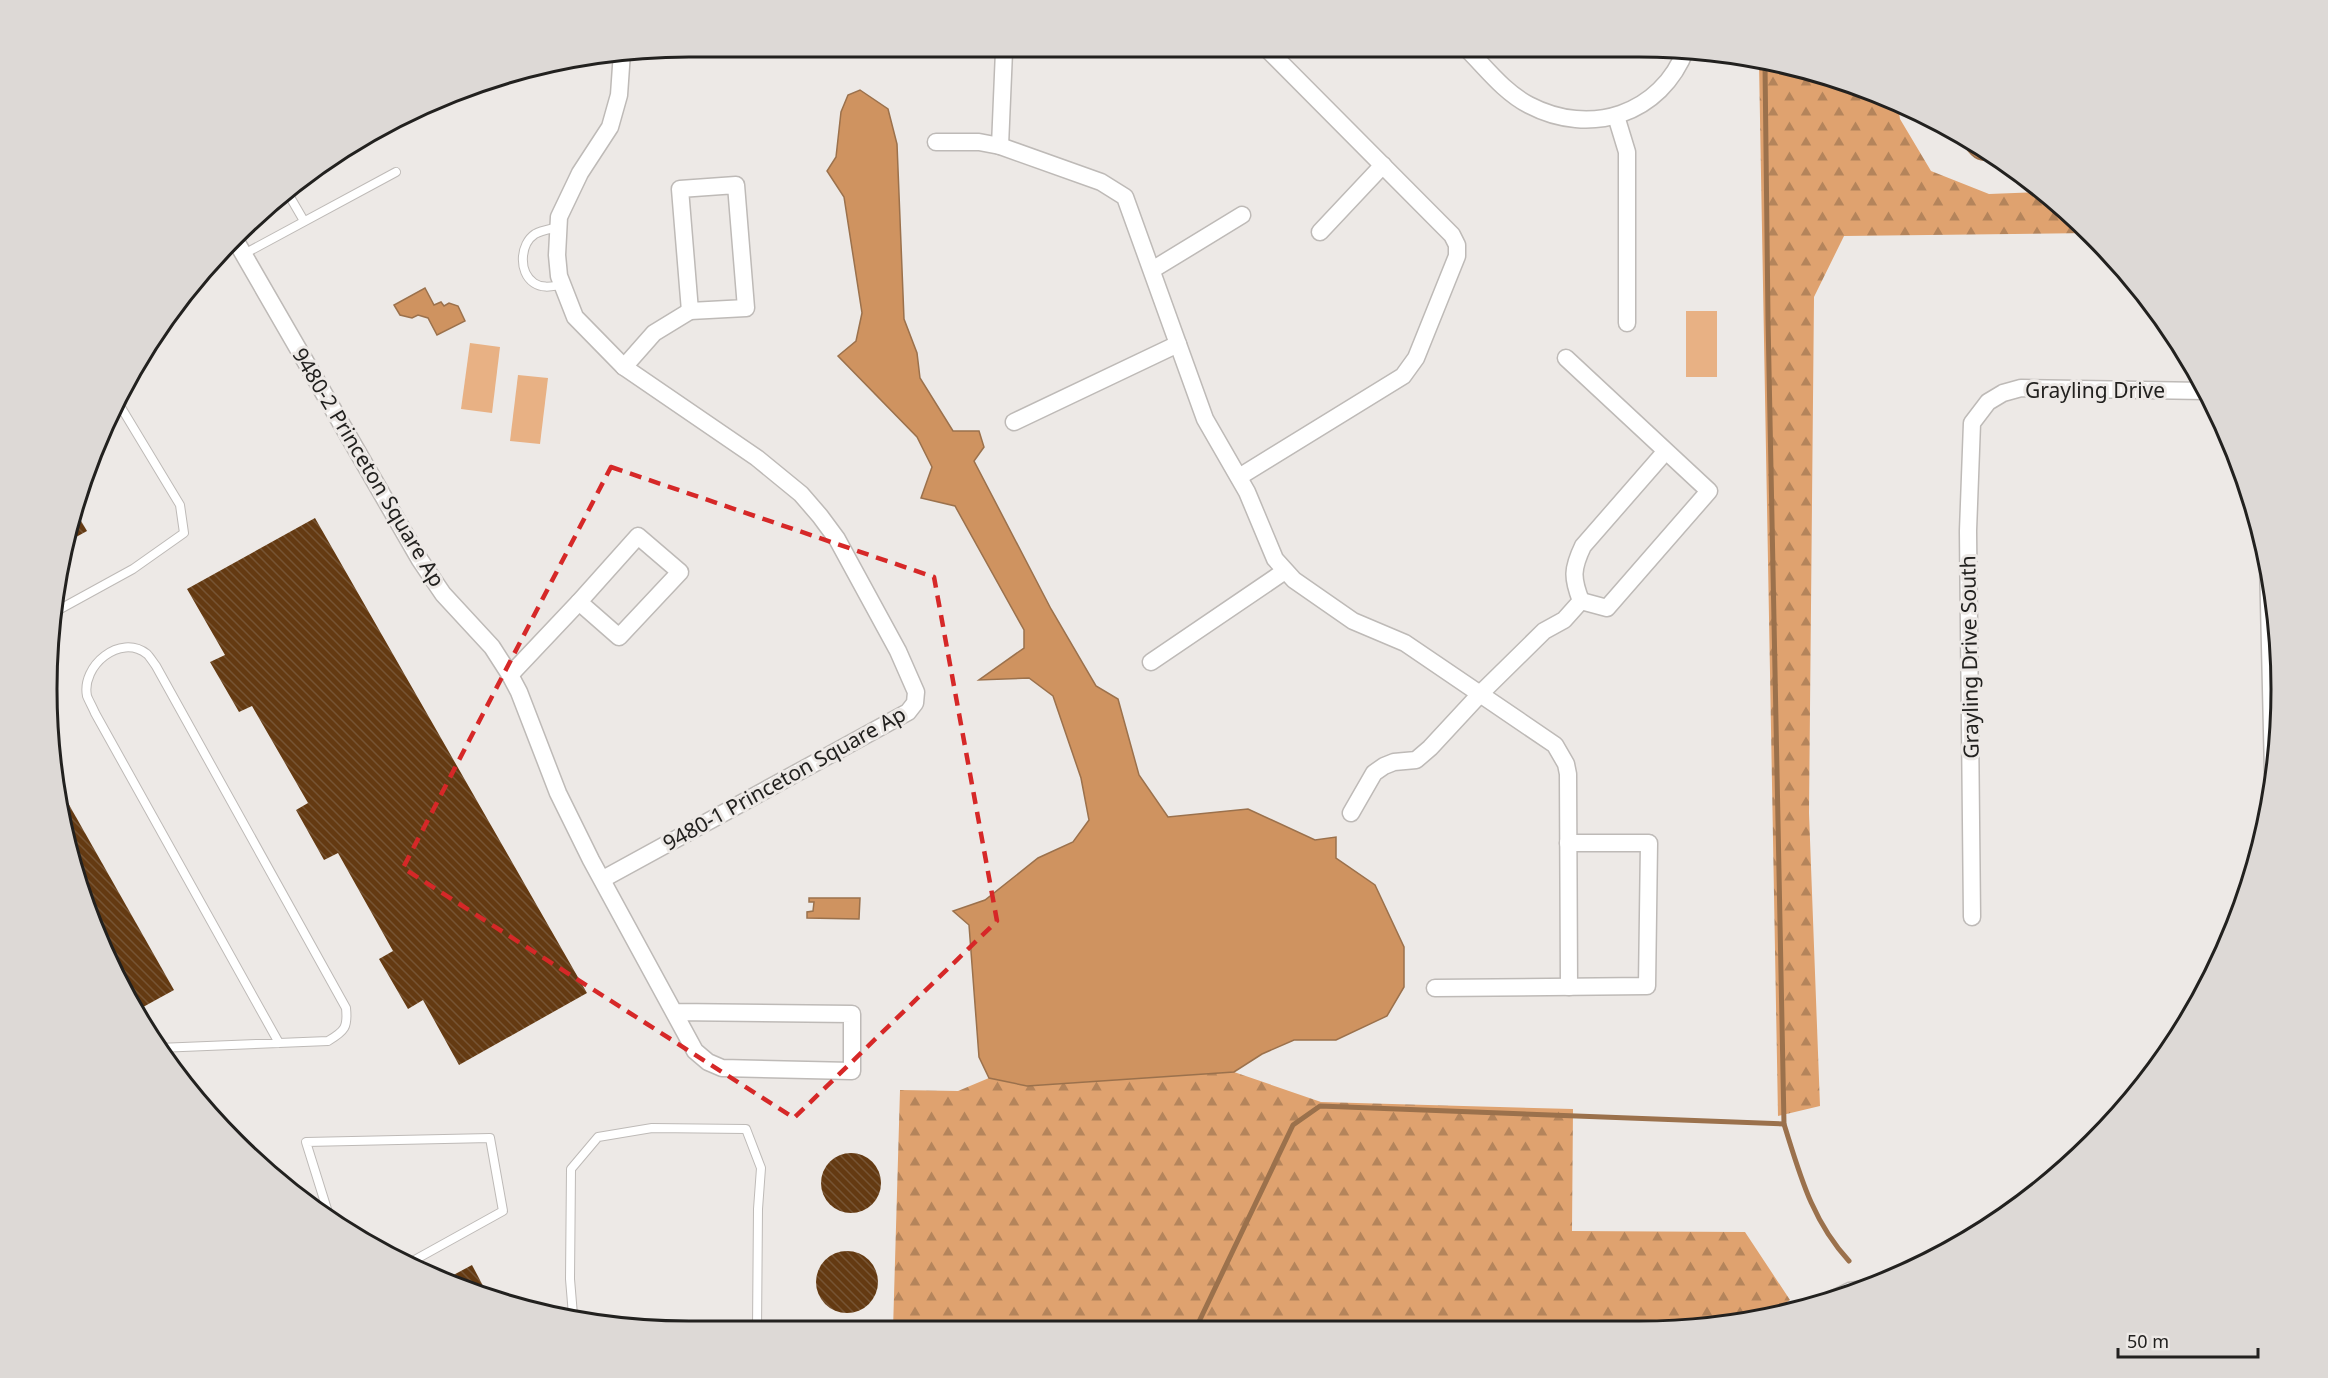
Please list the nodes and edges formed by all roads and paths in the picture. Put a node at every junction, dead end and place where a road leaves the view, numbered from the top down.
1 (1004, 57) edge
2 (1274, 57) edge
3 (1475, 57) edge
4 (1681, 58) edge
5 (621, 61) edge
6 (1616, 116) junction
7 (936, 142) dead end
8 (1000, 146) junction
9 (1383, 165) junction
10 (396, 172) dead end
11 (291, 198) edge
12 (1242, 215) dead end
13 (304, 221) junction
14 (558, 227) junction
15 (1320, 232) dead end
16 (239, 245) edge
17 (244, 254) junction
18 (1152, 270) junction
19 (562, 285) junction
20 (690, 311) junction
21 (1627, 323) dead end
22 (1178, 344) junction
23 (1566, 358) dead end
24 (624, 367) junction
25 (2196, 391) edge
26 (1988, 402) joint
27 (122, 409) edge
28 (1014, 422) dead end
29 (1665, 452) junction
30 (1239, 477) junction
31 (1285, 571) junction
32 (1581, 601) junction
33 (579, 602) junction
34 (62, 608) edge
35 (1151, 662) dead end
36 (510, 675) junction
37 (1481, 693) junction
38 (1351, 813) dead end
39 (1568, 843) junction
40 (603, 879) junction
41 (1972, 917) dead end
42 (1569, 987) junction
43 (1435, 988) dead end
44 (674, 1012) junction
45 (279, 1043) junction
46 (169, 1048) edge
47 (326, 1205) edge
48 (416, 1259) edge
49 (573, 1310) edge
50 (757, 1321) edge

1 - 8 street
2 - 9 street
3 - 6 street
4 - 6 street
5 - 14 street, 9480-1 Princeton Square Ap
6 - 21 street
7 - 8 street
8 - 18 street
9 - 15 street
9 - 30 street
10 - 13 lane
11 - 13 lane
12 - 18 street
13 - 17 lane
14 - 19 street, 9480-1 Princeton Square Ap
14 - 19 lane
16 - 17 street, 9480-2 Princeton Square Ap
17 - 36 street, 9480-2 Princeton Square Ap
18 - 22 street
19 - 24 street, 9480-1 Princeton Square Ap
20 - 20 street
20 - 24 street
22 - 28 street
22 - 30 street
23 - 29 street
24 - 40 street, 9480-1 Princeton Square Ap
25 - 26 street, Grayling Drive
26 - 41 street, Grayling Drive South
27 - 34 lane
29 - 32 street
29 - 32 street
30 - 31 street
31 - 35 street
31 - 37 street
32 - 37 street
33 - 33 street
33 - 36 street
36 - 40 street, 9480-2 Princeton Square Ap
37 - 38 street
37 - 39 street
39 - 42 street
39 - 42 street
40 - 44 street, 9480-2 Princeton Square Ap
42 - 43 street
44 - 44 street, 9480-2 Princeton Square Ap
45 - 45 lane
45 - 46 lane
47 - 48 lane
49 - 50 lane

